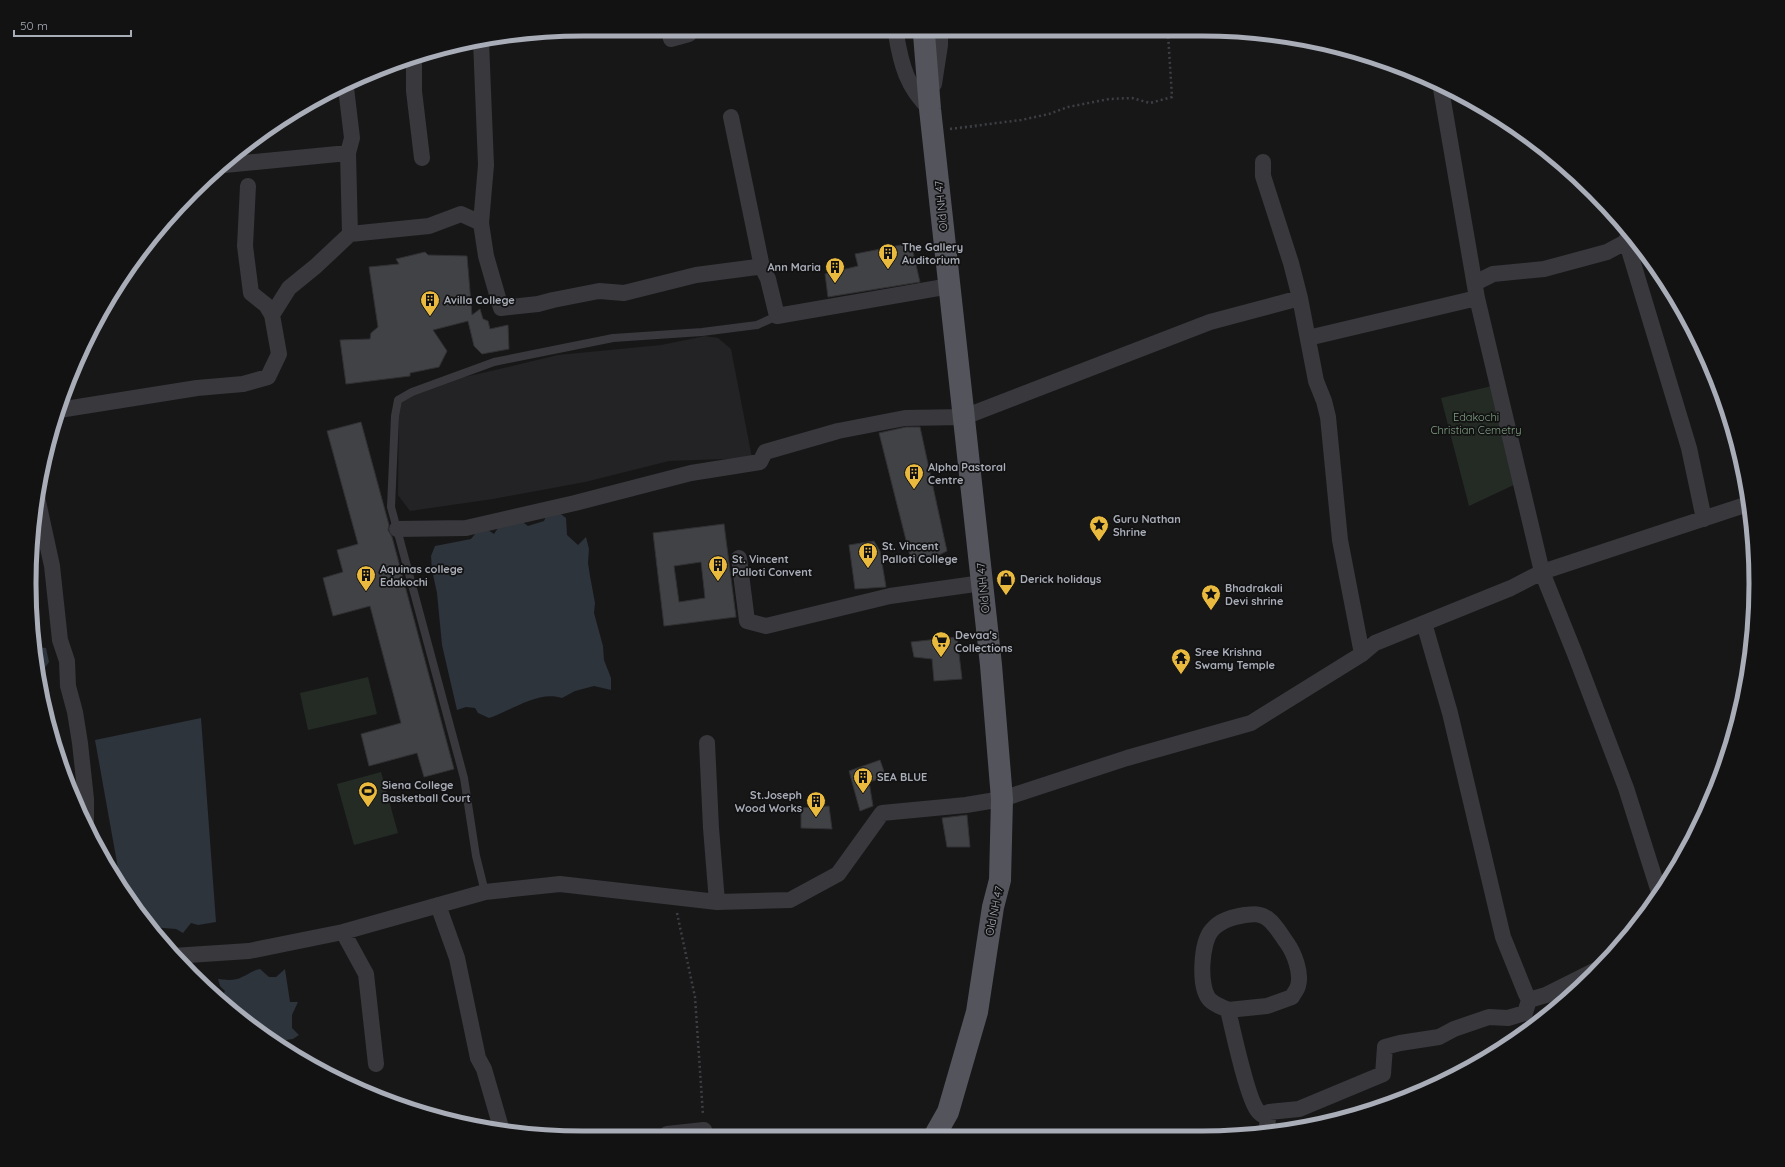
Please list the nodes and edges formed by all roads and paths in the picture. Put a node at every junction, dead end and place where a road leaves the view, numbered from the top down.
1 (670, 36) edge
2 (682, 36) edge
3 (897, 36) edge
4 (924, 36) edge
5 (940, 36) edge
6 (1168, 36) edge
7 (481, 46) edge
8 (414, 63) edge
9 (346, 90) edge
10 (1441, 91) edge
11 (930, 109) junction
12 (732, 117) dead end
13 (933, 131) junction
14 (348, 153) junction
15 (422, 158) dead end
16 (1263, 162) dead end
17 (232, 164) edge
18 (248, 186) dead end
19 (481, 223) junction
20 (350, 234) junction
21 (1628, 240) edge
22 (1632, 245) edge
23 (762, 267) junction
24 (950, 286) junction
25 (1476, 290) junction
26 (1300, 298) junction
27 (272, 315) junction
28 (777, 316) junction
29 (1308, 338) junction
30 (65, 409) edge
31 (964, 417) junction
32 (1743, 506) edge
33 (41, 514) edge
34 (1704, 519) junction
35 (397, 529) junction
36 (740, 558) dead end
37 (1542, 572) junction
38 (982, 584) junction
39 (1424, 623) junction
40 (1362, 654) junction
41 (708, 743) dead end
42 (1002, 799) junction
43 (86, 812) edge
44 (1657, 887) edge
45 (485, 892) junction
46 (674, 896) junction
47 (717, 902) junction
48 (438, 905) junction
49 (343, 932) junction
50 (182, 955) edge
51 (1583, 977) edge
52 (1529, 1000) junction
53 (1228, 1010) junction
54 (376, 1064) dead end
55 (500, 1124) edge
56 (1267, 1125) edge
57 (704, 1131) edge
58 (937, 1131) edge

1 - 2 street
3 - 11 street
4 - 11 main road, Old NH 47
5 - 11 street
6 - 13 path
7 - 19 street
8 - 15 street
9 - 14 street
10 - 25 street
11 - 13 main road, Old NH 47
12 - 23 street
13 - 24 main road, Old NH 47
14 - 17 street
14 - 20 street
16 - 26 street
18 - 27 street
19 - 20 street
19 - 23 street
20 - 27 street
21 - 25 street
22 - 34 street
23 - 28 street
24 - 28 street
24 - 31 main road, Old NH 47
25 - 29 street
25 - 37 street
26 - 29 street
26 - 31 street
27 - 30 street
28 - 35 lane
29 - 40 street
31 - 35 street
31 - 38 main road, Old NH 47
32 - 34 street
33 - 43 street
34 - 37 street
35 - 45 lane
36 - 38 street
37 - 39 street
37 - 44 street
38 - 42 main road, Old NH 47
39 - 40 street
39 - 52 street
40 - 42 street
41 - 47 street
42 - 47 street
42 - 58 main road, Old NH 47
45 - 46 street
45 - 48 street
46 - 47 street
46 - 57 path
48 - 49 street
48 - 55 street
49 - 50 street
49 - 54 street
51 - 52 street
52 - 56 street
53 - 53 street
53 - 56 street

